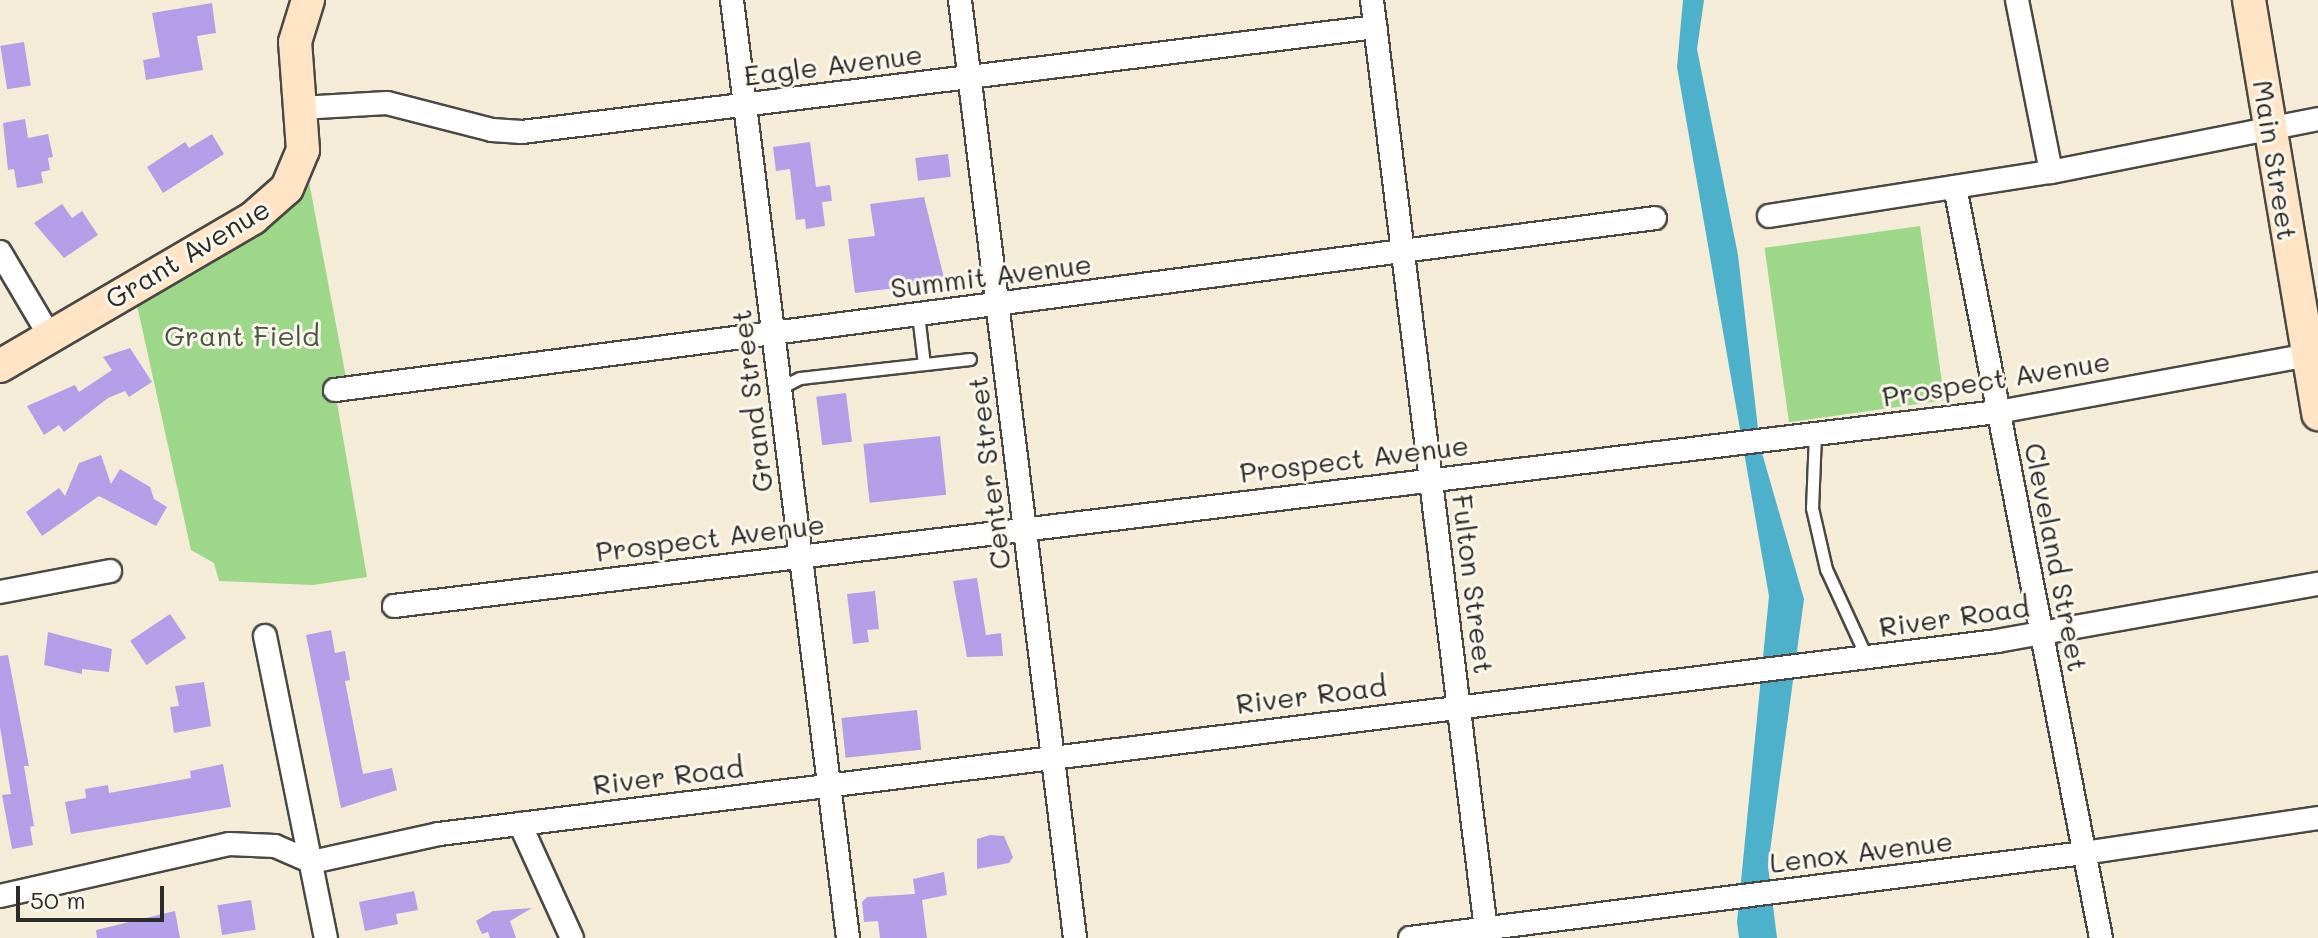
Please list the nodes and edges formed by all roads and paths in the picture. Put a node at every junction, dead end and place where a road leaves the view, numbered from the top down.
1 (308, 0) edge
2 (732, 0) edge
3 (960, 0) edge
4 (1372, 0) edge
5 (2017, 0) edge
6 (2249, 0) edge
7 (1376, 27) junction
8 (969, 77) junction
9 (745, 105) junction
10 (300, 108) junction
11 (2318, 119) edge
12 (2270, 128) junction
13 (2051, 172) junction
14 (1955, 187) junction
15 (1769, 216) dead end
16 (1655, 218) dead end
17 (0, 252) edge
18 (1403, 255) junction
19 (997, 304) junction
20 (918, 314) junction
21 (773, 332) junction
22 (49, 335) junction
23 (2313, 354) edge
24 (970, 359) dead end
25 (924, 364) junction
26 (0, 366) edge
27 (780, 388) junction
28 (335, 390) dead end
29 (1998, 412) junction
30 (2318, 414) edge
31 (1815, 434) junction
32 (1431, 479) junction
33 (1025, 529) junction
34 (800, 556) junction
35 (110, 571) dead end
36 (2318, 584) edge
37 (0, 592) edge
38 (394, 606) dead end
39 (2042, 634) junction
40 (265, 636) dead end
41 (1867, 658) junction
42 (1459, 706) junction
43 (1053, 757) junction
44 (829, 785) junction
45 (2318, 818) edge
46 (520, 824) junction
47 (2084, 853) junction
48 (312, 862) junction
49 (0, 896) edge
50 (1487, 933) edge
51 (326, 938) edge
52 (572, 938) edge
53 (848, 938) edge
54 (1075, 938) edge
55 (1410, 938) edge
56 (2101, 938) edge

1 - 10 street, Grant Avenue
2 - 9 street, Grand Street
3 - 8 street, Center Street
4 - 7 street, Fulton Street
5 - 13 street
6 - 12 street, Main Street
7 - 8 street, Eagle Avenue
7 - 18 street, Fulton Street
8 - 9 street, Eagle Avenue
8 - 19 street, Center Street
9 - 10 street, Eagle Avenue
9 - 21 street, Grand Street
10 - 22 street, Grant Avenue
11 - 12 street
12 - 13 street
12 - 23 street, Main Street
13 - 14 street
14 - 15 street
14 - 29 street, Cleveland Street
16 - 18 street, Summit Avenue
17 - 22 street
18 - 19 street, Summit Avenue
18 - 32 street, Fulton Street
19 - 20 street, Summit Avenue
19 - 33 street, Center Street
20 - 21 street, Summit Avenue
20 - 25 lane
21 - 27 street, Grand Street
21 - 28 street, Summit Avenue
22 - 26 street, Grant Avenue
23 - 29 street, Prospect Avenue
23 - 30 street, Main Street
24 - 25 lane
25 - 27 lane
27 - 34 street, Grand Street
29 - 31 street, Prospect Avenue
29 - 39 street, Cleveland Street
31 - 32 street, Prospect Avenue
31 - 41 lane
32 - 33 street, Prospect Avenue
32 - 42 street, Fulton Street
33 - 34 street, Prospect Avenue
33 - 43 street, Center Street
34 - 38 street, Prospect Avenue
34 - 44 street, Grand Street
35 - 37 street
36 - 39 street, River Road
39 - 41 street, River Road
39 - 47 street, Cleveland Street
40 - 48 street
41 - 42 street, River Road
42 - 43 street, River Road
42 - 50 street, Fulton Street
43 - 44 street, River Road
43 - 54 street, Center Street
44 - 46 street, River Road
44 - 53 street, Grand Street
45 - 47 street, Lenox Avenue
46 - 48 street, River Road
46 - 52 street
47 - 50 street, Lenox Avenue
47 - 56 street, Cleveland Street
48 - 49 street
48 - 51 street
50 - 55 street, Lenox Avenue

